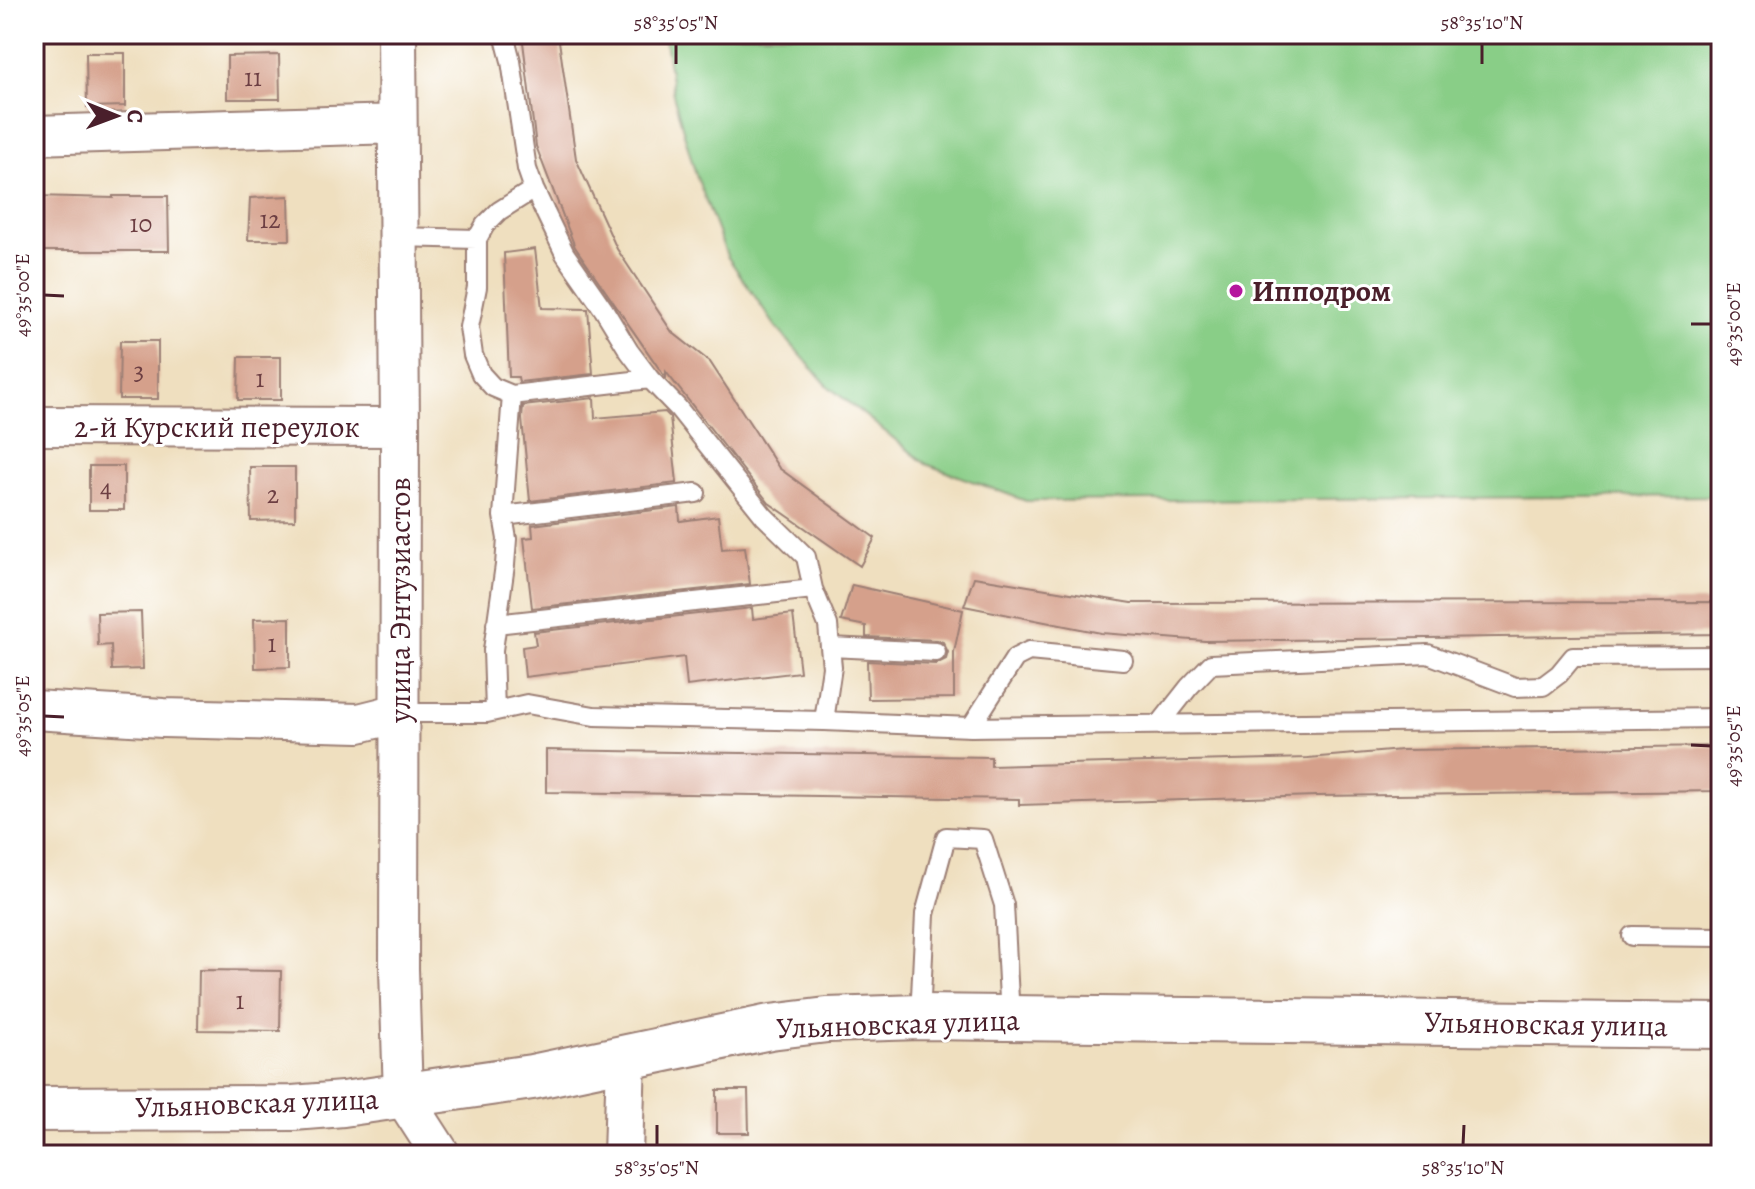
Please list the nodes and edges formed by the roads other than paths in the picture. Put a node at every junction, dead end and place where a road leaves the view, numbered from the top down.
1 (397, 34) edge
2 (504, 34) edge
3 (397, 124) junction
4 (34, 135) edge
5 (534, 189) junction
6 (398, 237) junction
7 (477, 239) junction
8 (650, 379) junction
9 (512, 395) junction
10 (34, 426) edge
11 (400, 427) junction
12 (696, 493) dead end
13 (503, 516) junction
14 (813, 589) junction
15 (496, 624) junction
16 (830, 647) junction
17 (936, 652) dead end
18 (1721, 656) edge
19 (1123, 660) dead end
20 (34, 710) edge
21 (495, 711) junction
22 (399, 713) junction
23 (1721, 718) edge
24 (824, 721) junction
25 (1159, 725) junction
26 (971, 727) junction
27 (1632, 936) dead end
28 (1721, 937) edge
29 (920, 1017) junction
30 (1010, 1018) junction
31 (1721, 1026) edge
32 (626, 1057) junction
33 (403, 1096) junction
34 (34, 1109) edge
35 (441, 1155) edge
36 (623, 1155) edge

1 - 3 street, улица Энтузиастов
2 - 5 lane
3 - 4 street
3 - 6 street, улица Энтузиастов
5 - 7 lane
5 - 8 lane
6 - 7 lane
6 - 11 street, улица Энтузиастов
7 - 9 lane
8 - 9 lane
8 - 14 lane
9 - 13 lane
10 - 11 street, 2-й Курский переулок
11 - 22 street, улица Энтузиастов
12 - 13 lane
13 - 15 lane
14 - 15 lane
14 - 16 lane
15 - 21 lane
16 - 17 lane
16 - 24 lane
18 - 25 lane
19 - 26 lane
20 - 22 street
21 - 22 lane
21 - 24 lane
22 - 33 street, улица Энтузиастов
23 - 25 lane
24 - 26 lane
25 - 26 lane
27 - 28 lane
29 - 30 main road, Ульяновская улица
29 - 30 lane
29 - 32 main road, Ульяновская улица
30 - 31 main road, Ульяновская улица
32 - 33 main road, Ульяновская улица
32 - 36 street
33 - 34 main road, Ульяновская улица
33 - 35 street

